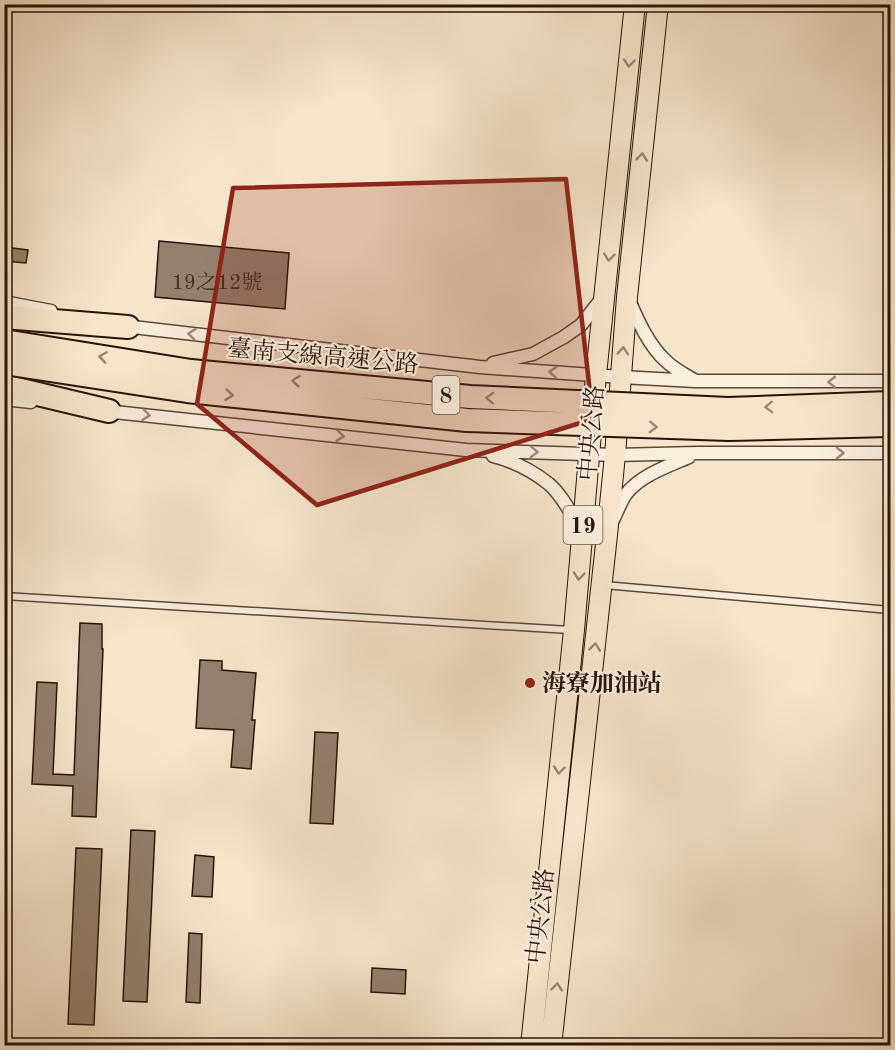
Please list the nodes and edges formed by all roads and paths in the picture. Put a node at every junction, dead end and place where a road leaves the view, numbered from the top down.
1 (635, 4) edge
2 (658, 4) edge
3 (605, 294) junction
4 (627, 297) junction
5 (4, 302) edge
6 (4, 317) edge
7 (129, 327) junction
8 (4, 341) edge
9 (4, 363) edge
10 (480, 367) junction
11 (596, 375) junction
12 (621, 377) junction
13 (695, 381) junction
14 (891, 381) edge
15 (4, 386) edge
16 (4, 399) edge
17 (891, 403) edge
18 (109, 411) junction
19 (891, 425) edge
20 (466, 450) junction
21 (697, 453) junction
22 (891, 453) edge
23 (588, 454) junction
24 (615, 455) junction
25 (583, 532) junction
26 (607, 535) junction
27 (601, 585) junction
28 (4, 596) edge
29 (891, 610) edge
30 (574, 630) junction
31 (531, 1046) edge
32 (551, 1046) edge

1 -> 3 main road, 中央公路 / 19
4 -> 2 main road, 中央公路 / 19
3 - 10 street
3 - 11 main road, 中央公路 / 19
12 -> 4 main road, 中央公路 / 19
4 - 13 street
5 - 7 street
6 - 7 highway
10 -> 7 street
17 -> 8 highway, 臺南支線高速公路 / 8, bridge
9 -> 19 highway, 臺南支線高速公路 / 8, bridge
11 -> 10 street
11 - 12 street
11 - 23 main road, 中央公路 / 19
12 - 13 street
12 - 24 main road, 中央公路 / 19
14 -> 13 street
15 - 18 highway
16 - 18 street
18 -> 20 street
20 -> 23 street
20 - 25 street
21 -> 22 street
21 - 24 street
21 - 26 street
23 - 24 street
23 - 25 main road, 中央公路 / 19
24 - 26 main road, 中央公路 / 19
25 -> 30 main road, 中央公路 / 19
26 - 27 main road, 中央公路 / 19
27 - 29 lane
32 -> 27 main road, 中央公路 / 19
28 - 30 lane
30 -> 31 main road, 中央公路 / 19

